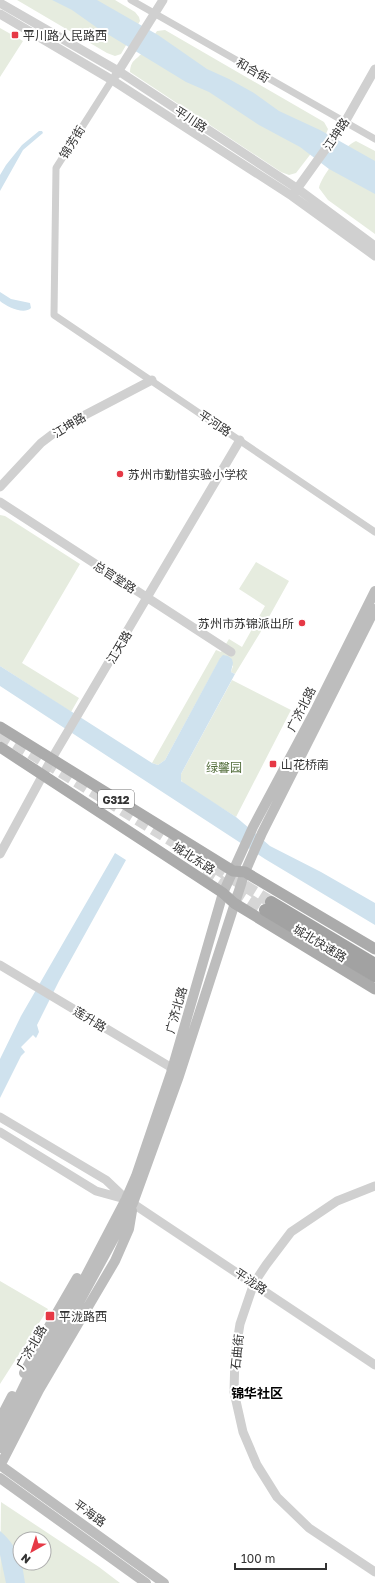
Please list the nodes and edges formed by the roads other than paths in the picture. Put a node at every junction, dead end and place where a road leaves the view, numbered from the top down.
1 (131, 0) edge
2 (163, 0) edge
3 (0, 3) edge
4 (0, 14) edge
5 (155, 14) junction
6 (375, 69) edge
7 (120, 72) junction
8 (112, 80) junction
9 (345, 122) junction
10 (375, 139) edge
11 (295, 193) junction
12 (375, 246) edge
13 (375, 256) edge
14 (54, 315) joint
15 (152, 380) junction
16 (240, 440) junction
17 (0, 487) edge
18 (0, 502) edge
19 (375, 532) edge
20 (375, 591) edge
21 (148, 598) junction
22 (375, 608) edge
23 (231, 652) dead end
24 (0, 727) edge
25 (0, 747) edge
26 (51, 760) junction
27 (43, 774) junction
28 (0, 854) edge
29 (233, 871) junction
30 (245, 872) junction
31 (223, 893) junction
32 (234, 903) junction
33 (375, 949) edge
34 (375, 964) edge
35 (0, 965) edge
36 (375, 976) edge
37 (375, 989) edge
38 (177, 1069) junction
39 (0, 1117) edge
40 (0, 1132) edge
41 (375, 1186) edge
42 (130, 1201) junction
43 (254, 1283) junction
44 (72, 1309) junction
45 (375, 1364) edge
46 (0, 1419) edge
47 (0, 1435) edge
48 (0, 1448) edge
49 (0, 1465) edge
50 (0, 1478) edge
51 (375, 1572) edge
52 (146, 1583) edge
53 (164, 1583) edge

1 - 5 street, 和合街
2 - 5 street, 锦芳街
3 - 7 street, 平川路
4 - 8 street, 平川路
5 - 7 street, 锦芳街
5 - 9 street, 和合街
6 - 9 street, 江坤路
7 - 8 street, 锦芳街
7 - 11 street, 平川路
8 - 11 street, 平川路
8 - 14 street, 锦芳街
9 - 10 street, 和合街
9 - 11 street, 江坤路
11 - 12 street, 平川路
11 - 13 street, 平川路
14 - 15 street, 平河路
15 - 16 street, 平河路
15 - 17 street, 江坤路
16 - 19 street, 平河路
16 - 21 street, 江天路
18 - 21 street, 总官堂路
20 - 29 main road, 广济北路
21 - 23 street, 总官堂路
21 - 26 street, 江天路
22 - 30 main road, 广济北路
24 - 26 main road, 城北东路 / G312
25 - 27 main road, 城北东路 / G312
26 - 27 street, 江天路
26 - 29 main road, 城北东路 / G312
27 - 28 street, 江天路
27 - 31 main road, 城北东路 / G312
29 - 30 main road, 城北东路 / G312
29 - 31 main road, 广济北路
30 - 32 main road, 广济北路
30 - 33 main road, 城北东路 / G312
31 - 32 main road, 城北东路 / G312
31 - 38 main road, 广济北路
32 - 37 main road, 城北东路 / G312
32 - 38 main road, 广济北路
34 - 36 highway, 城北快速路
35 - 38 street, 莲升路
38 - 42 main road, 广济北路
39 - 42 street, 平泷路
40 - 42 street, 平泷路
41 - 43 street, 石曲街
42 - 43 street, 平泷路
42 - 44 main road, 广济北路
42 - 46 main road
42 - 49 main road
43 - 45 street, 平泷路
43 - 51 street, 石曲街
44 - 47 main road, 广济北路
44 - 48 main road, 广济北路
49 - 53 main road, 平海路
50 - 52 main road, 平海路

